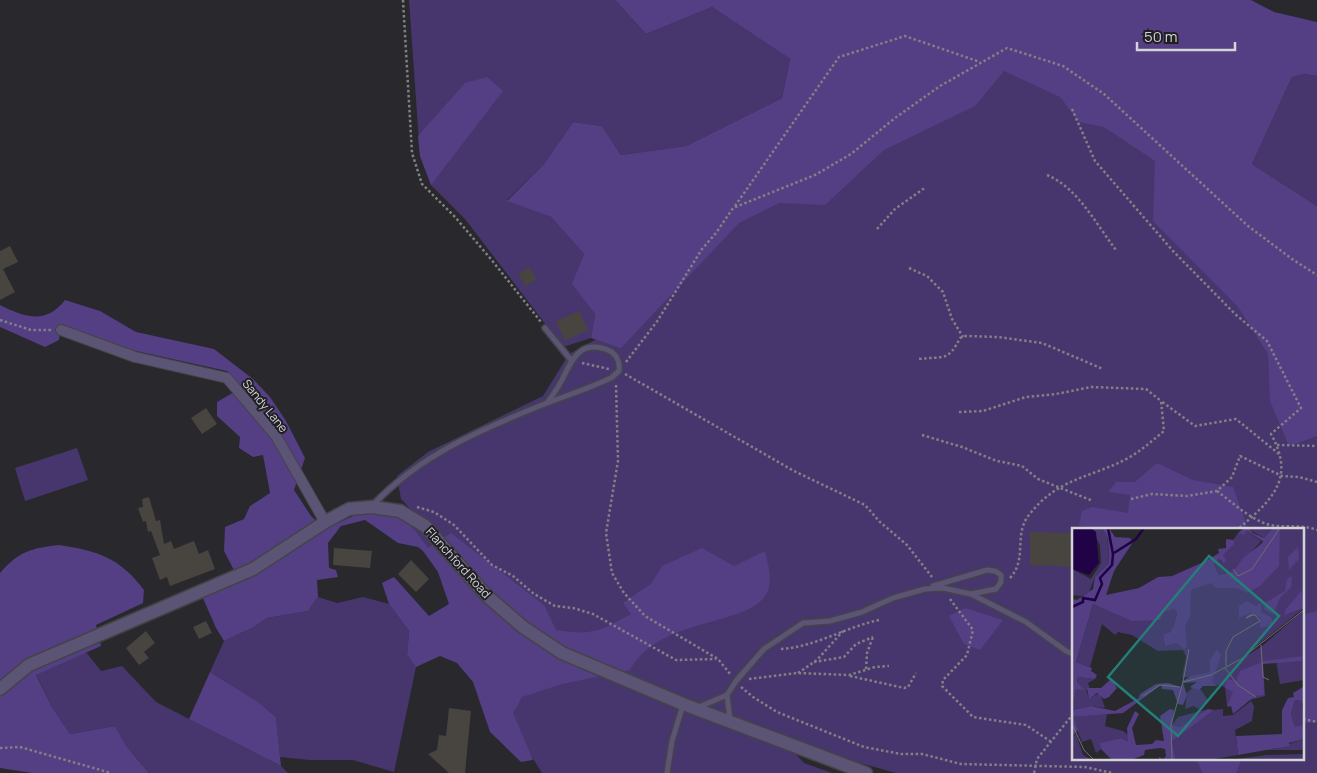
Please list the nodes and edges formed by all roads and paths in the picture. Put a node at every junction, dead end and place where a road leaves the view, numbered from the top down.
1 (403, 0) edge
2 (980, 62) junction
3 (1072, 108) dead end
4 (1047, 175) dead end
5 (926, 187) dead end
6 (734, 208) junction
7 (877, 229) dead end
8 (1116, 250) dead end
9 (909, 268) dead end
10 (1317, 275) edge
11 (0, 320) edge
12 (545, 328) joint
13 (61, 330) joint
14 (963, 337) junction
15 (919, 359) dead end
16 (570, 360) junction
17 (1103, 369) dead end
18 (617, 373) junction
19 (1161, 401) junction
20 (547, 403) junction
21 (959, 412) dead end
22 (922, 435) dead end
23 (1277, 445) junction
24 (1317, 446) edge
25 (1280, 455) junction
26 (1282, 476) junction
27 (1317, 482) edge
28 (1060, 487) junction
29 (1217, 491) junction
30 (1131, 498) dead end
31 (1093, 501) dead end
32 (372, 507) junction
33 (400, 511) junction
34 (1252, 517) junction
35 (325, 522) junction
36 (1239, 528) edge
37 (1317, 530) edge
38 (941, 587) junction
39 (996, 588) junction
40 (971, 594) junction
41 (879, 620) dead end
42 (845, 630) junction
43 (765, 649) junction
44 (1072, 654) edge
45 (718, 659) junction
46 (814, 662) junction
47 (889, 666) dead end
48 (866, 669) junction
49 (797, 673) junction
50 (916, 673) dead end
51 (849, 675) junction
52 (736, 680) junction
53 (0, 689) edge
54 (727, 695) junction
55 (683, 704) junction
56 (696, 708) junction
57 (1072, 715) edge
58 (1304, 719) edge
59 (730, 721) junction
60 (1317, 722) edge
61 (1050, 741) junction
62 (0, 748) edge
63 (1034, 766) junction
64 (111, 773) edge
65 (667, 773) edge
66 (866, 773) edge
67 (1034, 773) edge
68 (1112, 773) edge

1 - 12 path
2 - 6 path
2 - 6 path
2 - 10 path
3 - 23 path
4 - 8 path
5 - 7 path
6 - 18 path
9 - 14 path
11 - 13 path
12 - 16 lane
13 - 35 street, Sandy Lane
14 - 15 path
14 - 17 path
16 - 18 path
16 - 18 lane
16 - 20 lane
18 - 20 lane
18 - 38 path
18 - 45 path
19 - 21 path
19 - 25 path
19 - 28 path
20 - 32 lane
22 - 28 path
23 - 24 path
23 - 25 path
25 - 26 path
26 - 27 path
26 - 29 path
26 - 34 path
28 - 31 path
28 - 39 path
29 - 30 path
29 - 34 path
32 - 33 street, Flanchford Road
32 - 35 street, Flanchford Road
33 - 45 path
33 - 55 street, Flanchford Road
34 - 36 path
34 - 37 path
35 - 53 street, Flanchford Road
38 - 39 lane
38 - 40 lane
38 - 43 lane
38 - 61 path
39 - 40 lane
40 - 44 lane
41 - 42 path
42 - 43 path
42 - 46 path
43 - 52 lane
45 - 52 path
46 - 48 path
46 - 49 path
47 - 48 path
48 - 51 path
49 - 51 path
49 - 52 path
50 - 51 path
52 - 54 lane
52 - 63 path
54 - 56 lane
54 - 59 lane
55 - 56 street, Flanchford Road
55 - 65 lane
56 - 59 street, Flanchford Road
57 - 61 path
58 - 60 path
59 - 66 street, Flanchford Road
61 - 63 path
62 - 64 path
63 - 67 path
63 - 68 path

